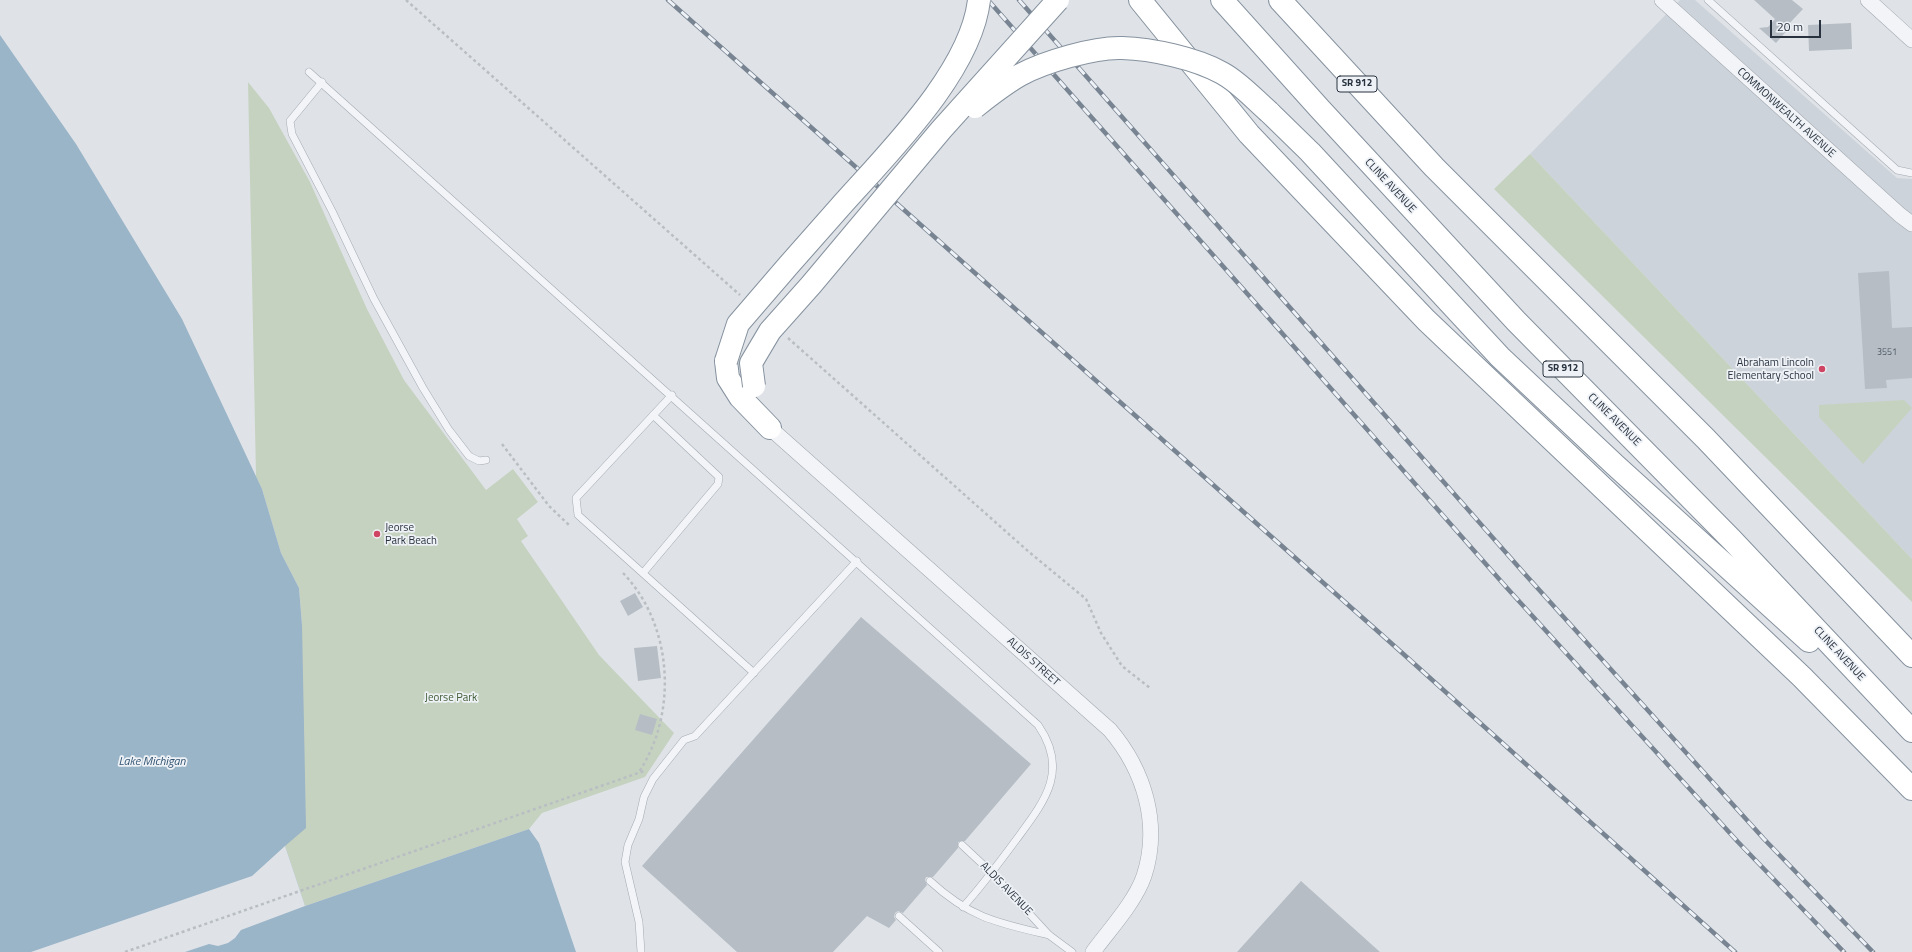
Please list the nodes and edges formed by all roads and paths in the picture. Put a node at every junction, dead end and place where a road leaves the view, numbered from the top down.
1 (979, 0) edge
2 (1058, 0) edge
3 (1140, 0) edge
4 (1222, 0) edge
5 (1280, 0) edge
6 (1662, 0) edge
7 (1708, 0) edge
8 (1868, 0) edge
9 (1912, 40) edge
10 (309, 72) dead end
11 (322, 82) junction
12 (941, 130) junction
13 (1912, 173) edge
14 (1912, 224) edge
15 (672, 395) junction
16 (653, 415) junction
17 (770, 428) junction
18 (502, 444) dead end
19 (486, 460) dead end
20 (572, 527) dead end
21 (857, 561) junction
22 (618, 569) dead end
23 (643, 573) junction
24 (1908, 650) edge
25 (754, 673) junction
26 (1912, 731) edge
27 (1912, 734) edge
28 (665, 764) junction
29 (638, 773) junction
30 (1909, 786) edge
31 (962, 844) dead end
32 (992, 873) junction
33 (930, 881) dead end
34 (963, 907) junction
35 (899, 916) dead end
36 (1049, 935) junction
37 (125, 952) edge
38 (641, 952) edge
39 (939, 952) edge
40 (1072, 952) edge
41 (1093, 952) edge

1 - 17 highway, bridge
2 - 12 highway, bridge
3 - 30 highway
4 - 26 highway, CLINE AVENUE / SR 912
5 - 24 highway, SR 912
6 - 14 street, COMMONWEALTH AVENUE
7 - 13 lane
8 - 9 street
10 - 11 lane
11 - 15 lane
11 - 19 lane
12 - 17 highway, bridge
12 - 27 highway, bridge
15 - 16 lane
15 - 21 lane
16 - 23 lane
16 - 23 lane
17 - 41 street, ALDIS STREET
18 - 20 path
21 - 25 lane
21 - 32 lane
22 - 29 path
23 - 25 lane
25 - 28 lane
28 - 29 path
28 - 38 lane
29 - 37 path
31 - 32 lane, ALDIS AVENUE
32 - 34 lane
32 - 36 lane, ALDIS AVENUE
33 - 34 lane, ALDIS AVENUE
34 - 36 lane, ALDIS AVENUE
35 - 39 lane
36 - 40 lane, ALDIS AVENUE

